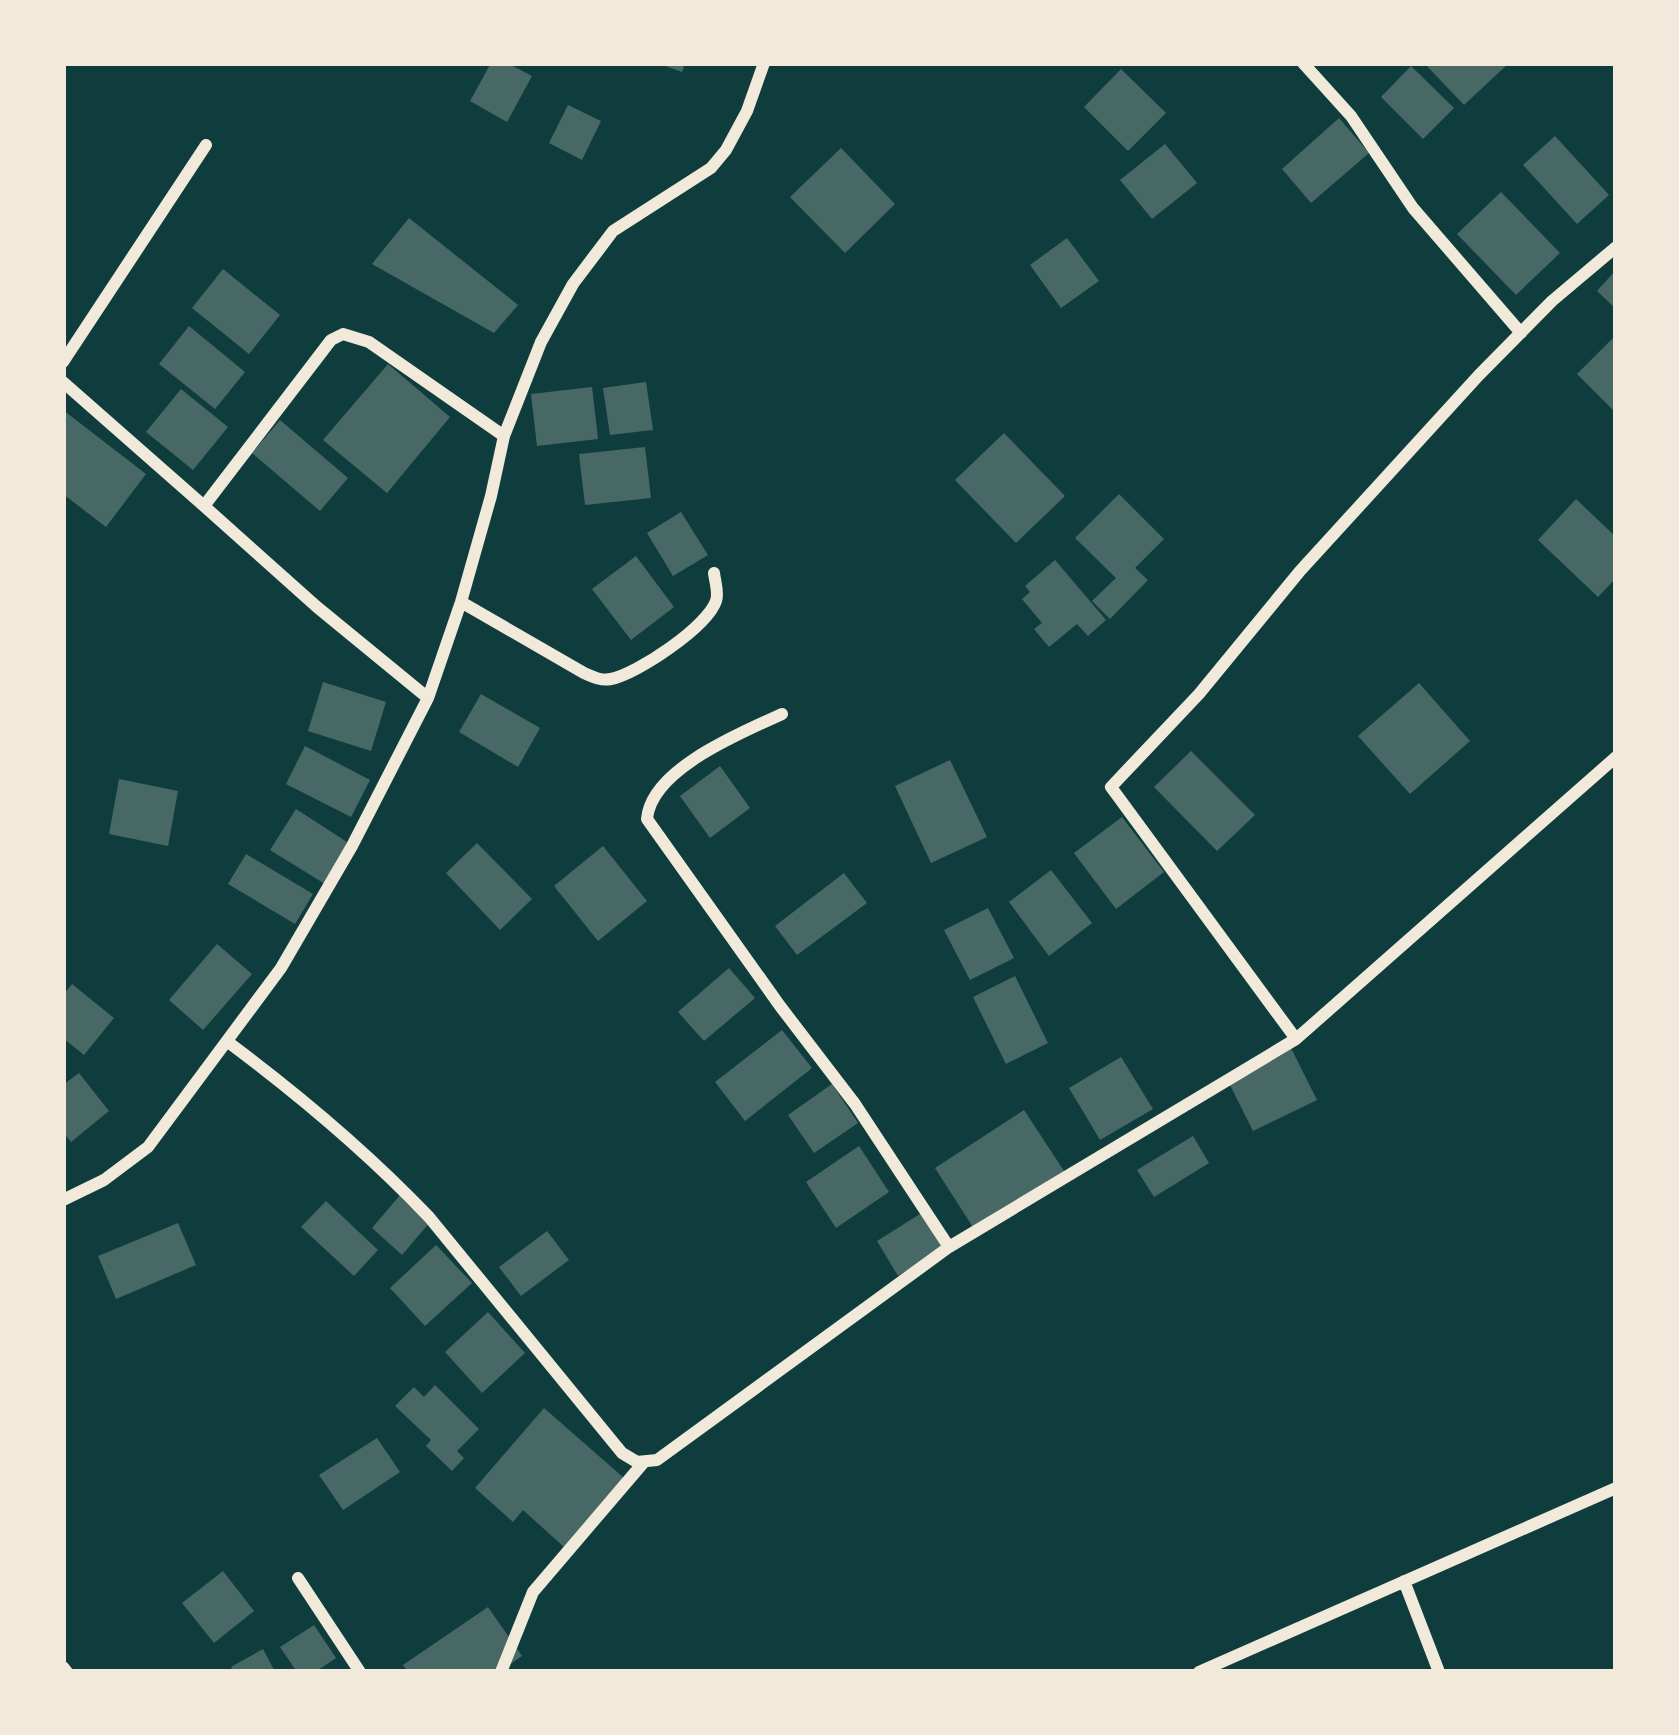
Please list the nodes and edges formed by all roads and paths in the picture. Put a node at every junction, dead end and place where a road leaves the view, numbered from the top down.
1 (764, 63) edge
2 (1303, 63) edge
3 (206, 145) dead end
4 (1616, 247) edge
5 (1521, 333) junction
6 (63, 362) edge
7 (63, 382) edge
8 (504, 436) junction
9 (204, 506) junction
10 (714, 573) dead end
11 (461, 602) junction
12 (428, 698) junction
13 (782, 715) dead end
14 (1616, 757) edge
15 (1296, 1040) junction
16 (228, 1042) junction
17 (63, 1200) edge
18 (949, 1247) junction
19 (644, 1462) junction
20 (1616, 1488) edge
21 (298, 1578) dead end
22 (1404, 1581) junction
23 (360, 1672) edge
24 (501, 1672) edge
25 (1199, 1672) edge
26 (1439, 1672) edge

1 - 8 street
2 - 5 street
3 - 6 street
4 - 5 street
5 - 15 street
7 - 9 street
8 - 9 street
8 - 11 street
9 - 12 street
10 - 11 street
11 - 12 street
12 - 16 street
13 - 18 street
14 - 15 street
15 - 18 street
16 - 17 street
16 - 19 street
18 - 19 street
19 - 24 street
20 - 22 street
21 - 23 street
22 - 25 street
22 - 26 street

